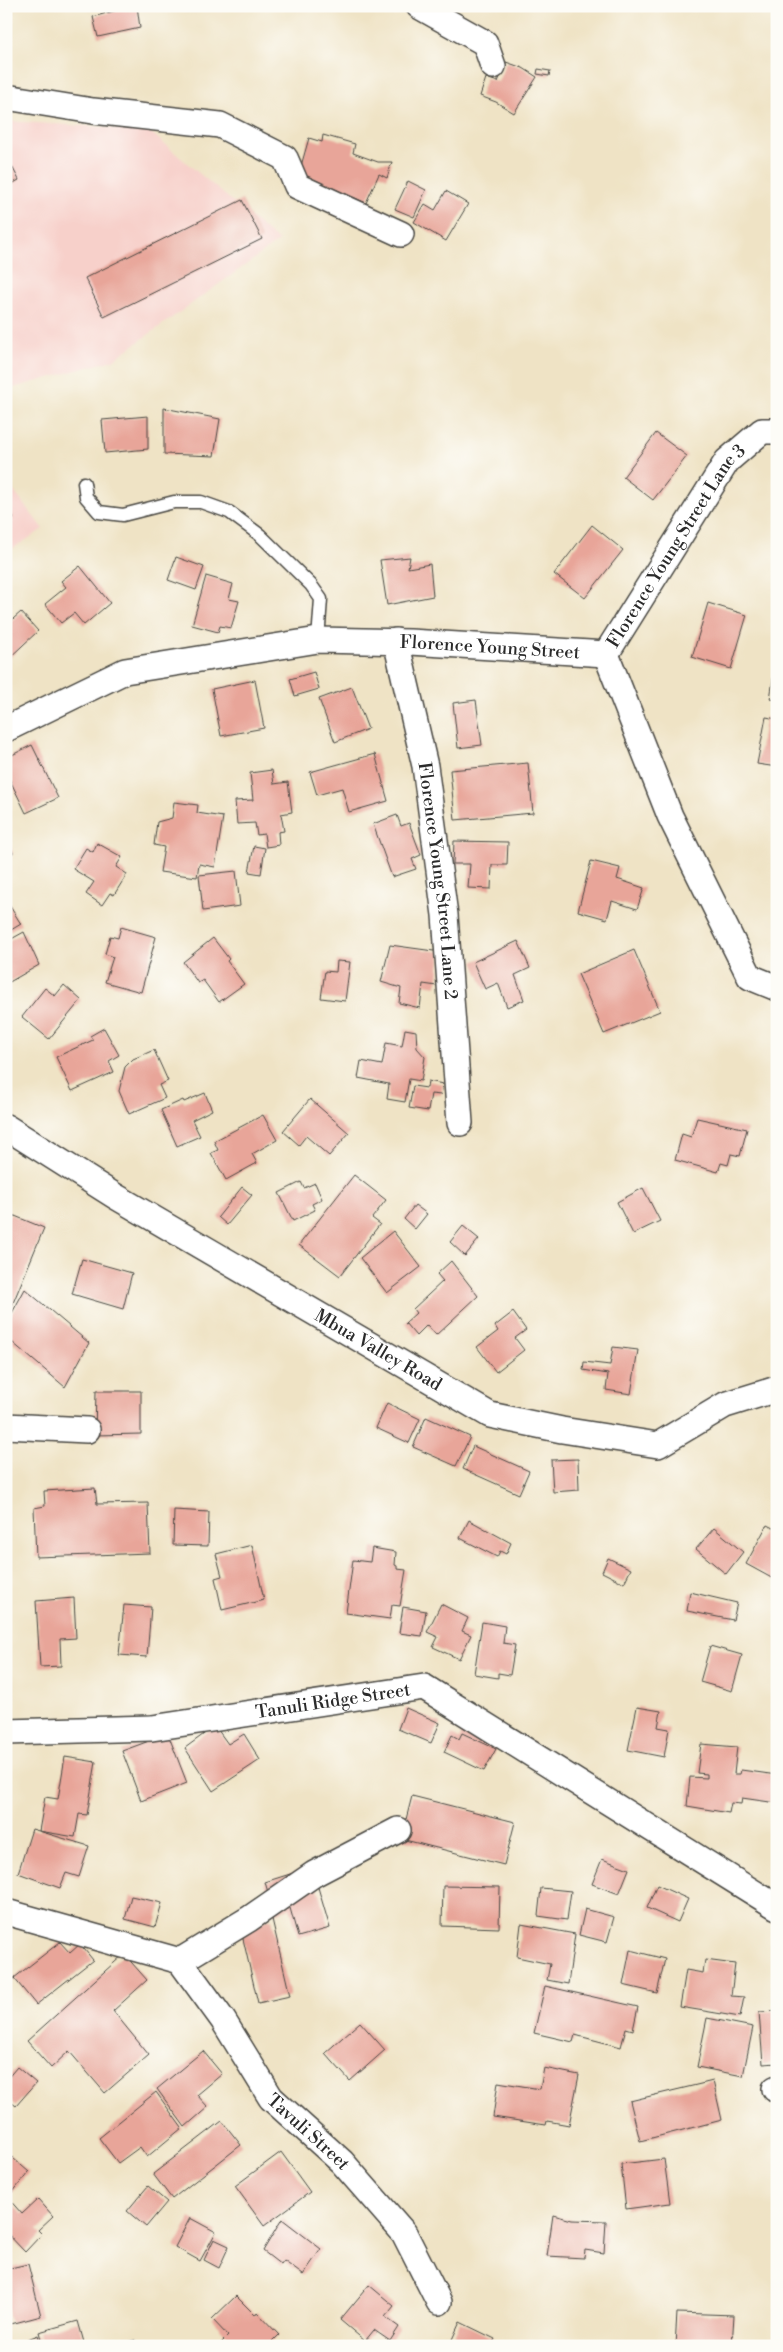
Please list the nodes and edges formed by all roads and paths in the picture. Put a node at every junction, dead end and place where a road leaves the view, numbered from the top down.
1 (419, 6) edge
2 (493, 66) dead end
3 (6, 97) edge
4 (401, 234) dead end
5 (777, 431) edge
6 (84, 483) dead end
7 (318, 640) junction
8 (396, 641) junction
9 (606, 654) junction
10 (6, 729) edge
11 (777, 988) edge
12 (460, 1123) dead end
13 (6, 1127) edge
14 (777, 1389) edge
15 (6, 1426) edge
16 (88, 1430) dead end
17 (6, 1732) edge
18 (398, 1830) dead end
19 (777, 1907) edge
20 (6, 1912) edge
21 (180, 1961) junction
22 (439, 2302) dead end

1 - 2 street
3 - 4 street
5 - 9 street, Florence Young Street Lane 3
6 - 7 lane
7 - 8 street, Florence Young Street
7 - 10 street, Florence Young Street
8 - 9 street, Florence Young Street
8 - 12 street, Florence Young Street Lane 2
9 - 11 street, Florence Young Street
13 - 14 street, Mbua Valley Road
15 - 16 street
17 - 19 street, Tanuli Ridge Street
18 - 21 street
20 - 21 street
21 - 22 street, Tavuli Street

